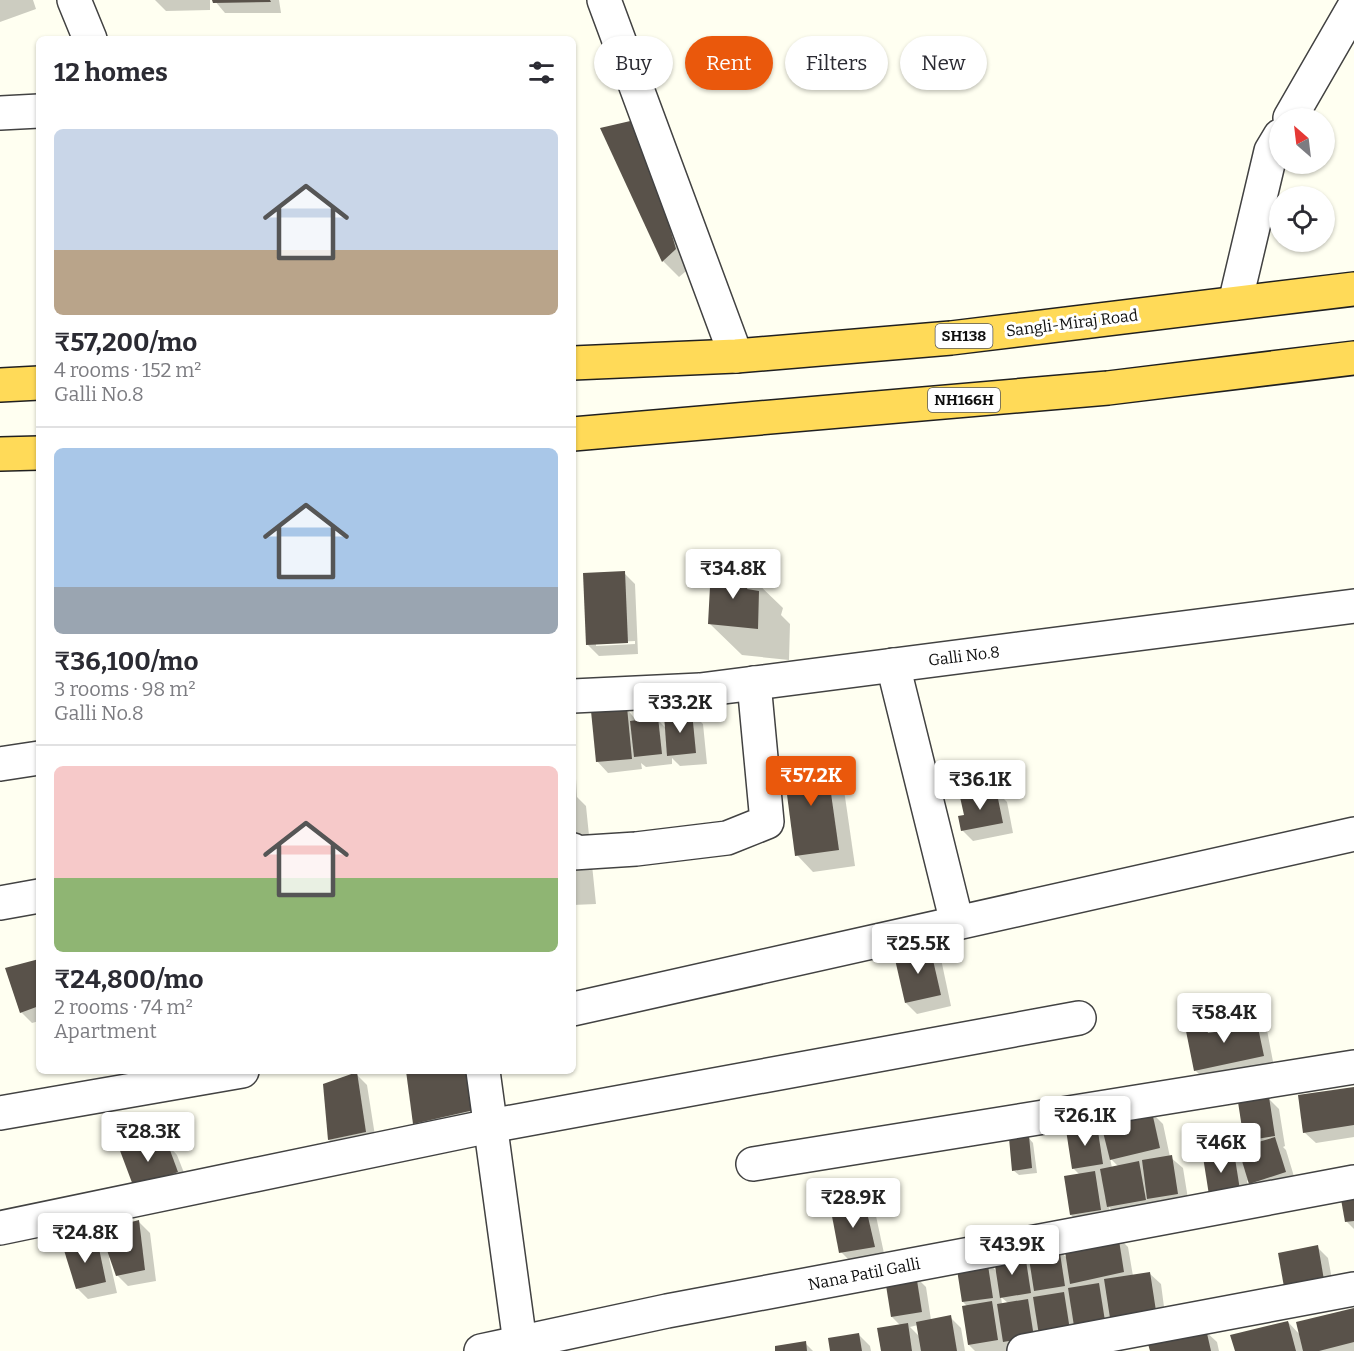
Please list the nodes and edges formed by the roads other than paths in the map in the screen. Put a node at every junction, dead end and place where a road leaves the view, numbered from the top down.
1 (74, 0) edge
2 (604, 0) edge
3 (1354, 7) edge
4 (89, 36) edge
5 (1296, 108) edge
6 (36, 111) edge
7 (0, 113) edge
8 (1269, 160) edge
9 (1354, 289) edge
10 (1234, 303) junction
11 (736, 356) junction
12 (1354, 358) edge
13 (576, 363) edge
14 (36, 384) edge
15 (0, 385) edge
16 (576, 434) edge
17 (36, 453) edge
18 (0, 454) edge
19 (1354, 606) edge
20 (893, 665) junction
21 (754, 682) junction
22 (576, 696) edge
23 (36, 758) edge
24 (0, 764) edge
25 (1354, 834) edge
26 (576, 853) edge
27 (36, 897) edge
28 (0, 903) edge
29 (957, 923) junction
30 (576, 1008) edge
31 (1079, 1018) dead end
32 (1354, 1067) edge
33 (225, 1074) edge
34 (483, 1074) edge
35 (0, 1113) edge
36 (490, 1126) junction
37 (753, 1164) dead end
38 (1354, 1182) edge
39 (0, 1228) edge
40 (1354, 1289) edge
41 (520, 1343) junction
42 (482, 1351) edge
43 (1024, 1351) edge

1 - 4 street
2 - 11 street
3 - 5 street
6 - 7 street
8 - 10 street
9 - 10 highway, Sangli-Miraj Road / SH138
10 - 11 highway, Sangli-Miraj Road / SH138
11 - 13 highway, Sangli-Miraj Road / SH138
12 - 16 highway, NH166H
14 - 15 highway
17 - 18 highway
19 - 20 street, Galli No.8
20 - 21 street, Galli No.8
20 - 29 street
21 - 22 street, Galli No.8
21 - 26 street
23 - 24 street
25 - 29 street
27 - 28 street
29 - 30 street
31 - 36 street
32 - 37 street
33 - 35 street
34 - 36 street
36 - 39 street
36 - 41 street
38 - 41 street, Nana Patil Galli
40 - 43 street
41 - 42 street, Nana Patil Galli

